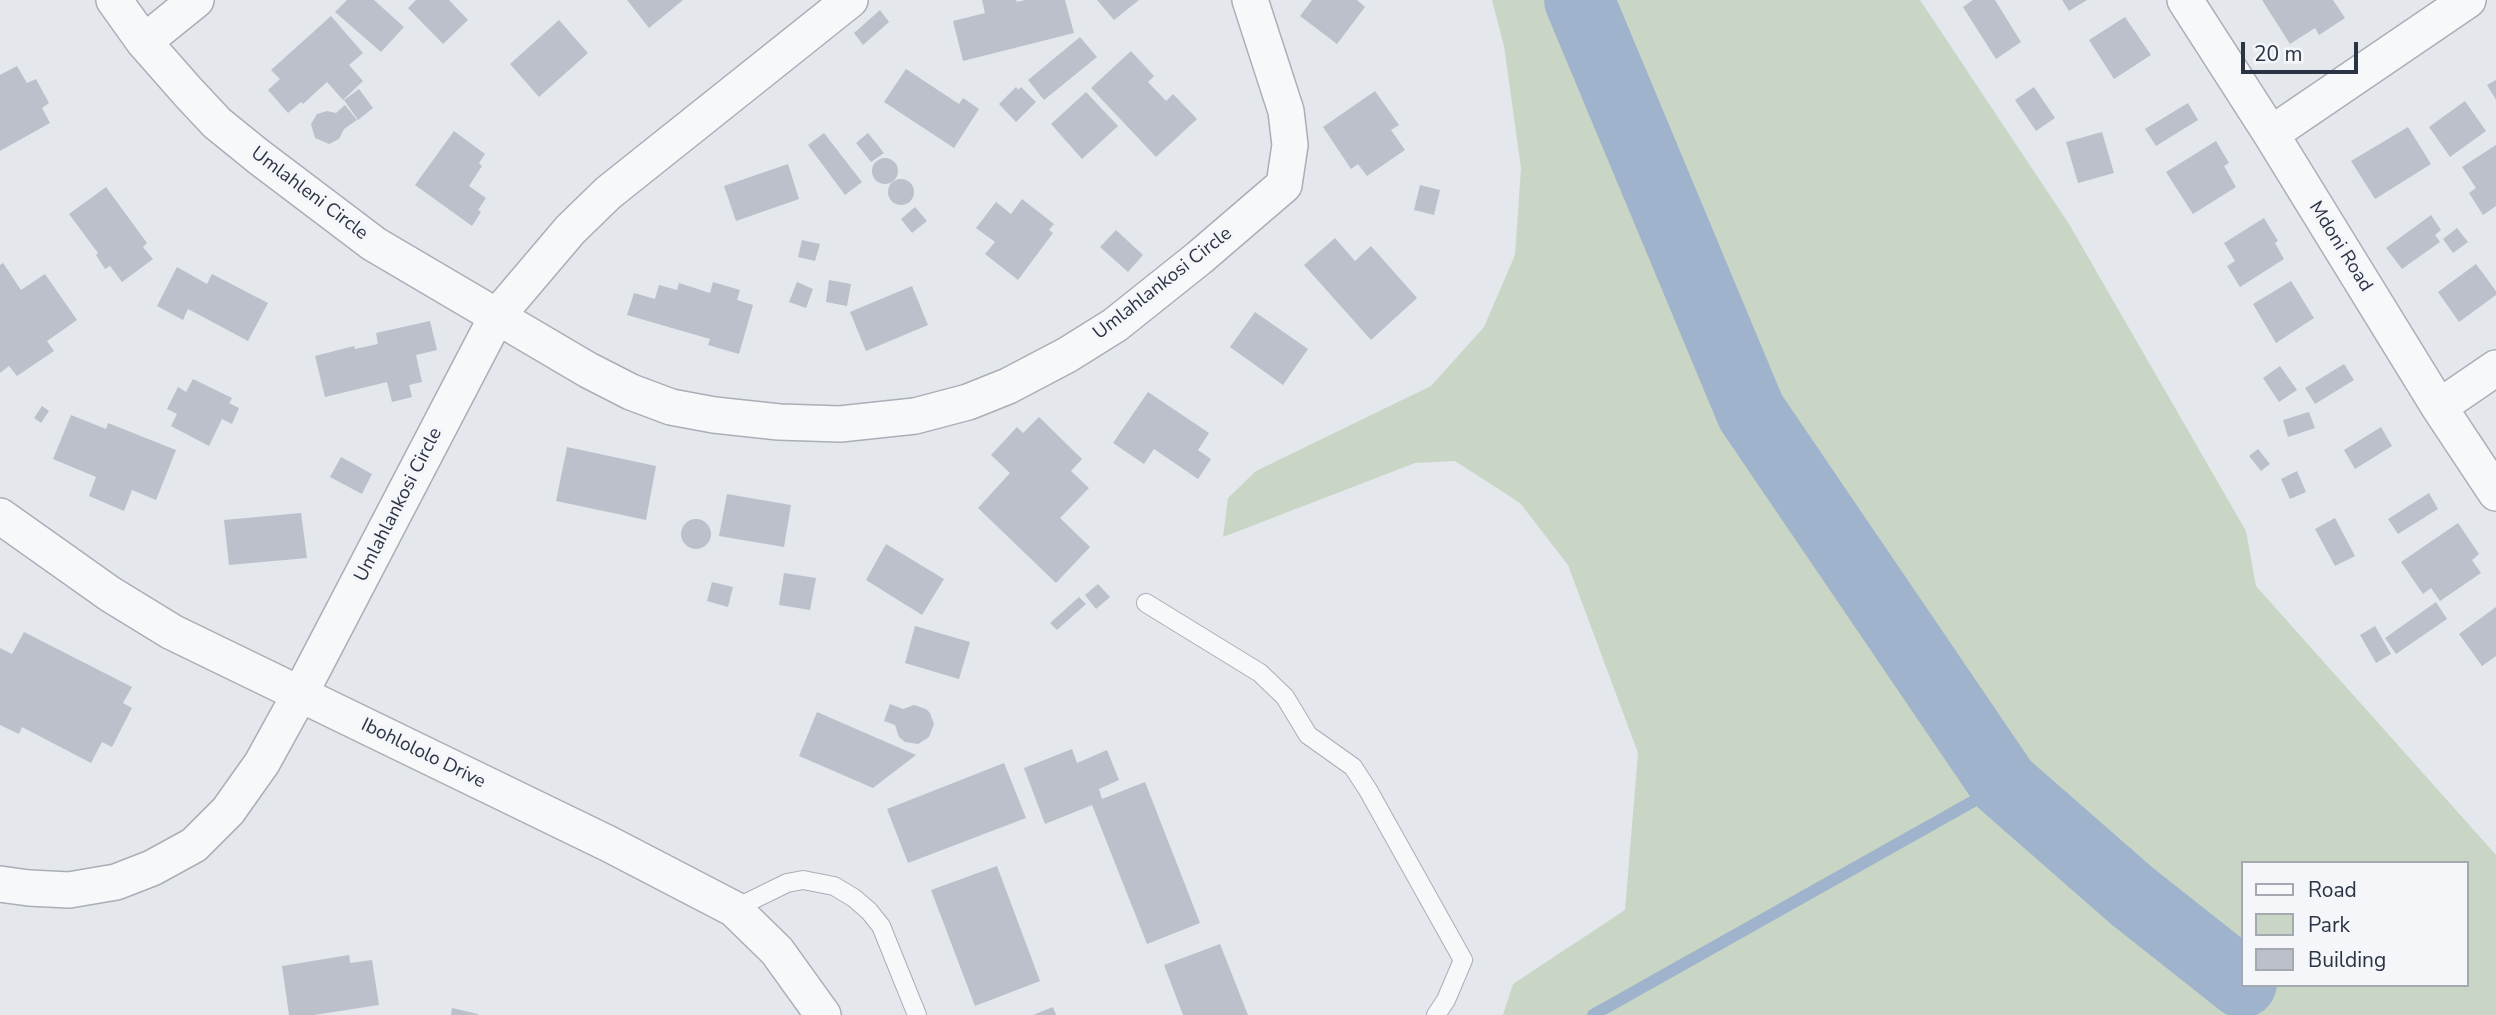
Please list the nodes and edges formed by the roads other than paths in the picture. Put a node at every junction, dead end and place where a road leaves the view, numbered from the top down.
1 (114, 0) edge
2 (196, 0) edge
3 (850, 0) edge
4 (1250, 0) edge
5 (2185, 0) edge
6 (2468, 0) edge
7 (144, 42) junction
8 (2271, 134) junction
9 (497, 316) junction
10 (2496, 368) edge
11 (2439, 407) junction
12 (2496, 493) edge
13 (0, 516) edge
14 (1146, 603) dead end
15 (300, 694) junction
16 (0, 884) edge
17 (734, 909) junction
18 (823, 1015) edge
19 (917, 1015) edge
20 (1436, 1015) edge

1 - 7 street, Umlahleni Circle
2 - 7 street
3 - 9 street, Umlahlankosi Circle
4 - 9 street, Umlahlankosi Circle
5 - 8 street, Mdoni Road
6 - 8 street
7 - 9 street, Umlahleni Circle
8 - 11 street, Mdoni Road
9 - 15 street, Umlahlankosi Circle
10 - 11 street
11 - 12 street, Mdoni Road
13 - 15 street, Ibohlololo Drive
14 - 20 lane
15 - 16 street, Umlahlankosi Circle
15 - 17 street, Ibohlololo Drive
17 - 18 street, Ibohlololo Drive
17 - 19 lane

